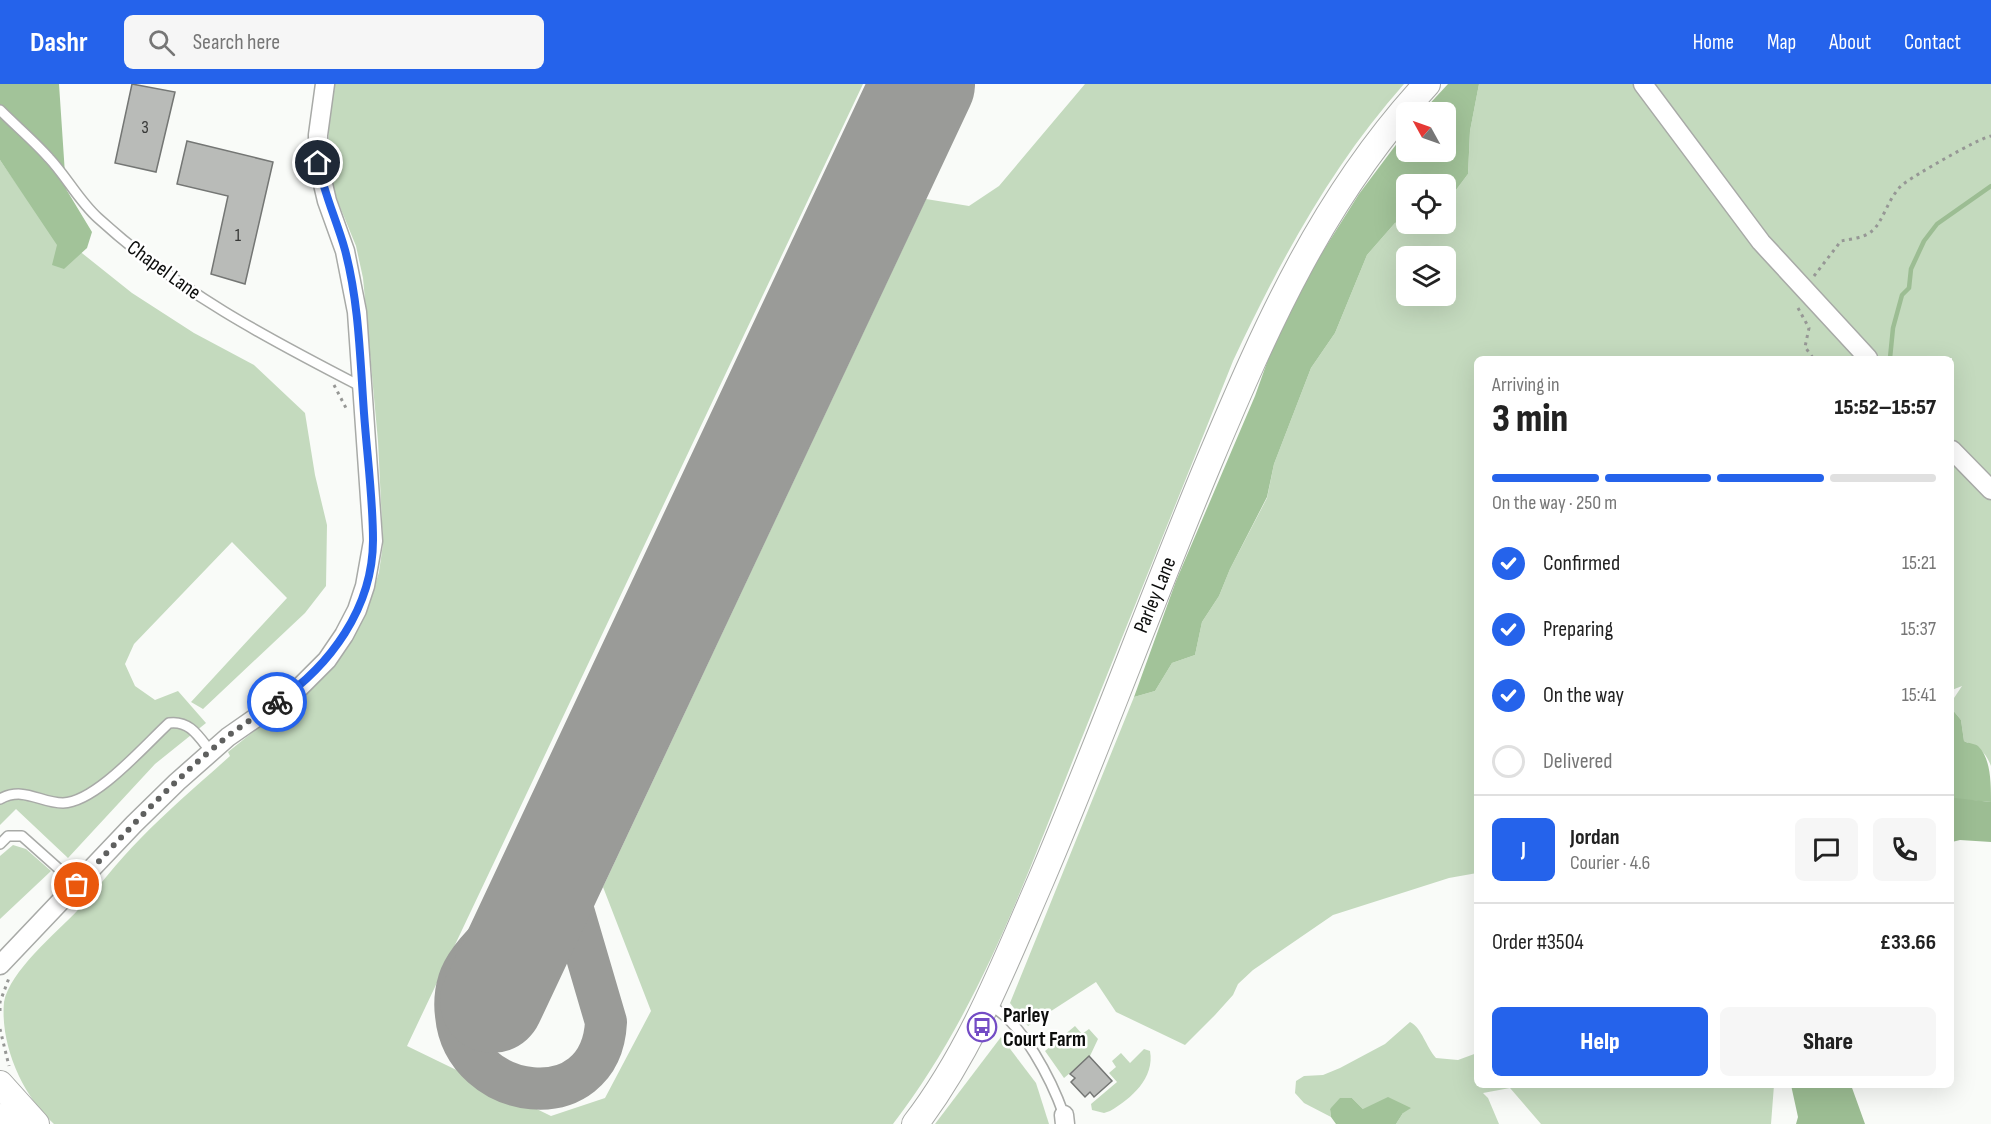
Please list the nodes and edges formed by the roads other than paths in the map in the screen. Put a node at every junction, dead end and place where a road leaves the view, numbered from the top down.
1 (325, 84) edge
2 (1427, 84) edge
3 (1643, 84) edge
4 (0, 110) edge
5 (1866, 356) edge
6 (362, 387) junction
7 (1954, 452) edge
8 (1991, 490) edge
9 (211, 752) junction
10 (0, 799) edge
11 (0, 844) edge
12 (77, 885) junction
13 (2, 966) edge
14 (987, 1005) junction
15 (0, 1084) edge
16 (0, 1117) edge
17 (1065, 1119) edge
18 (11, 1124) edge
19 (36, 1124) edge
20 (915, 1124) edge

1 - 6 street
2 - 14 main road, Parley Lane
3 - 5 street
4 - 6 lane, Chapel Lane
6 - 9 street
7 - 8 street
9 - 10 lane
9 - 12 street
11 - 12 lane
12 - 13 street
14 - 17 lane
14 - 20 main road, Parley Lane
15 - 19 main road
16 - 18 main road

